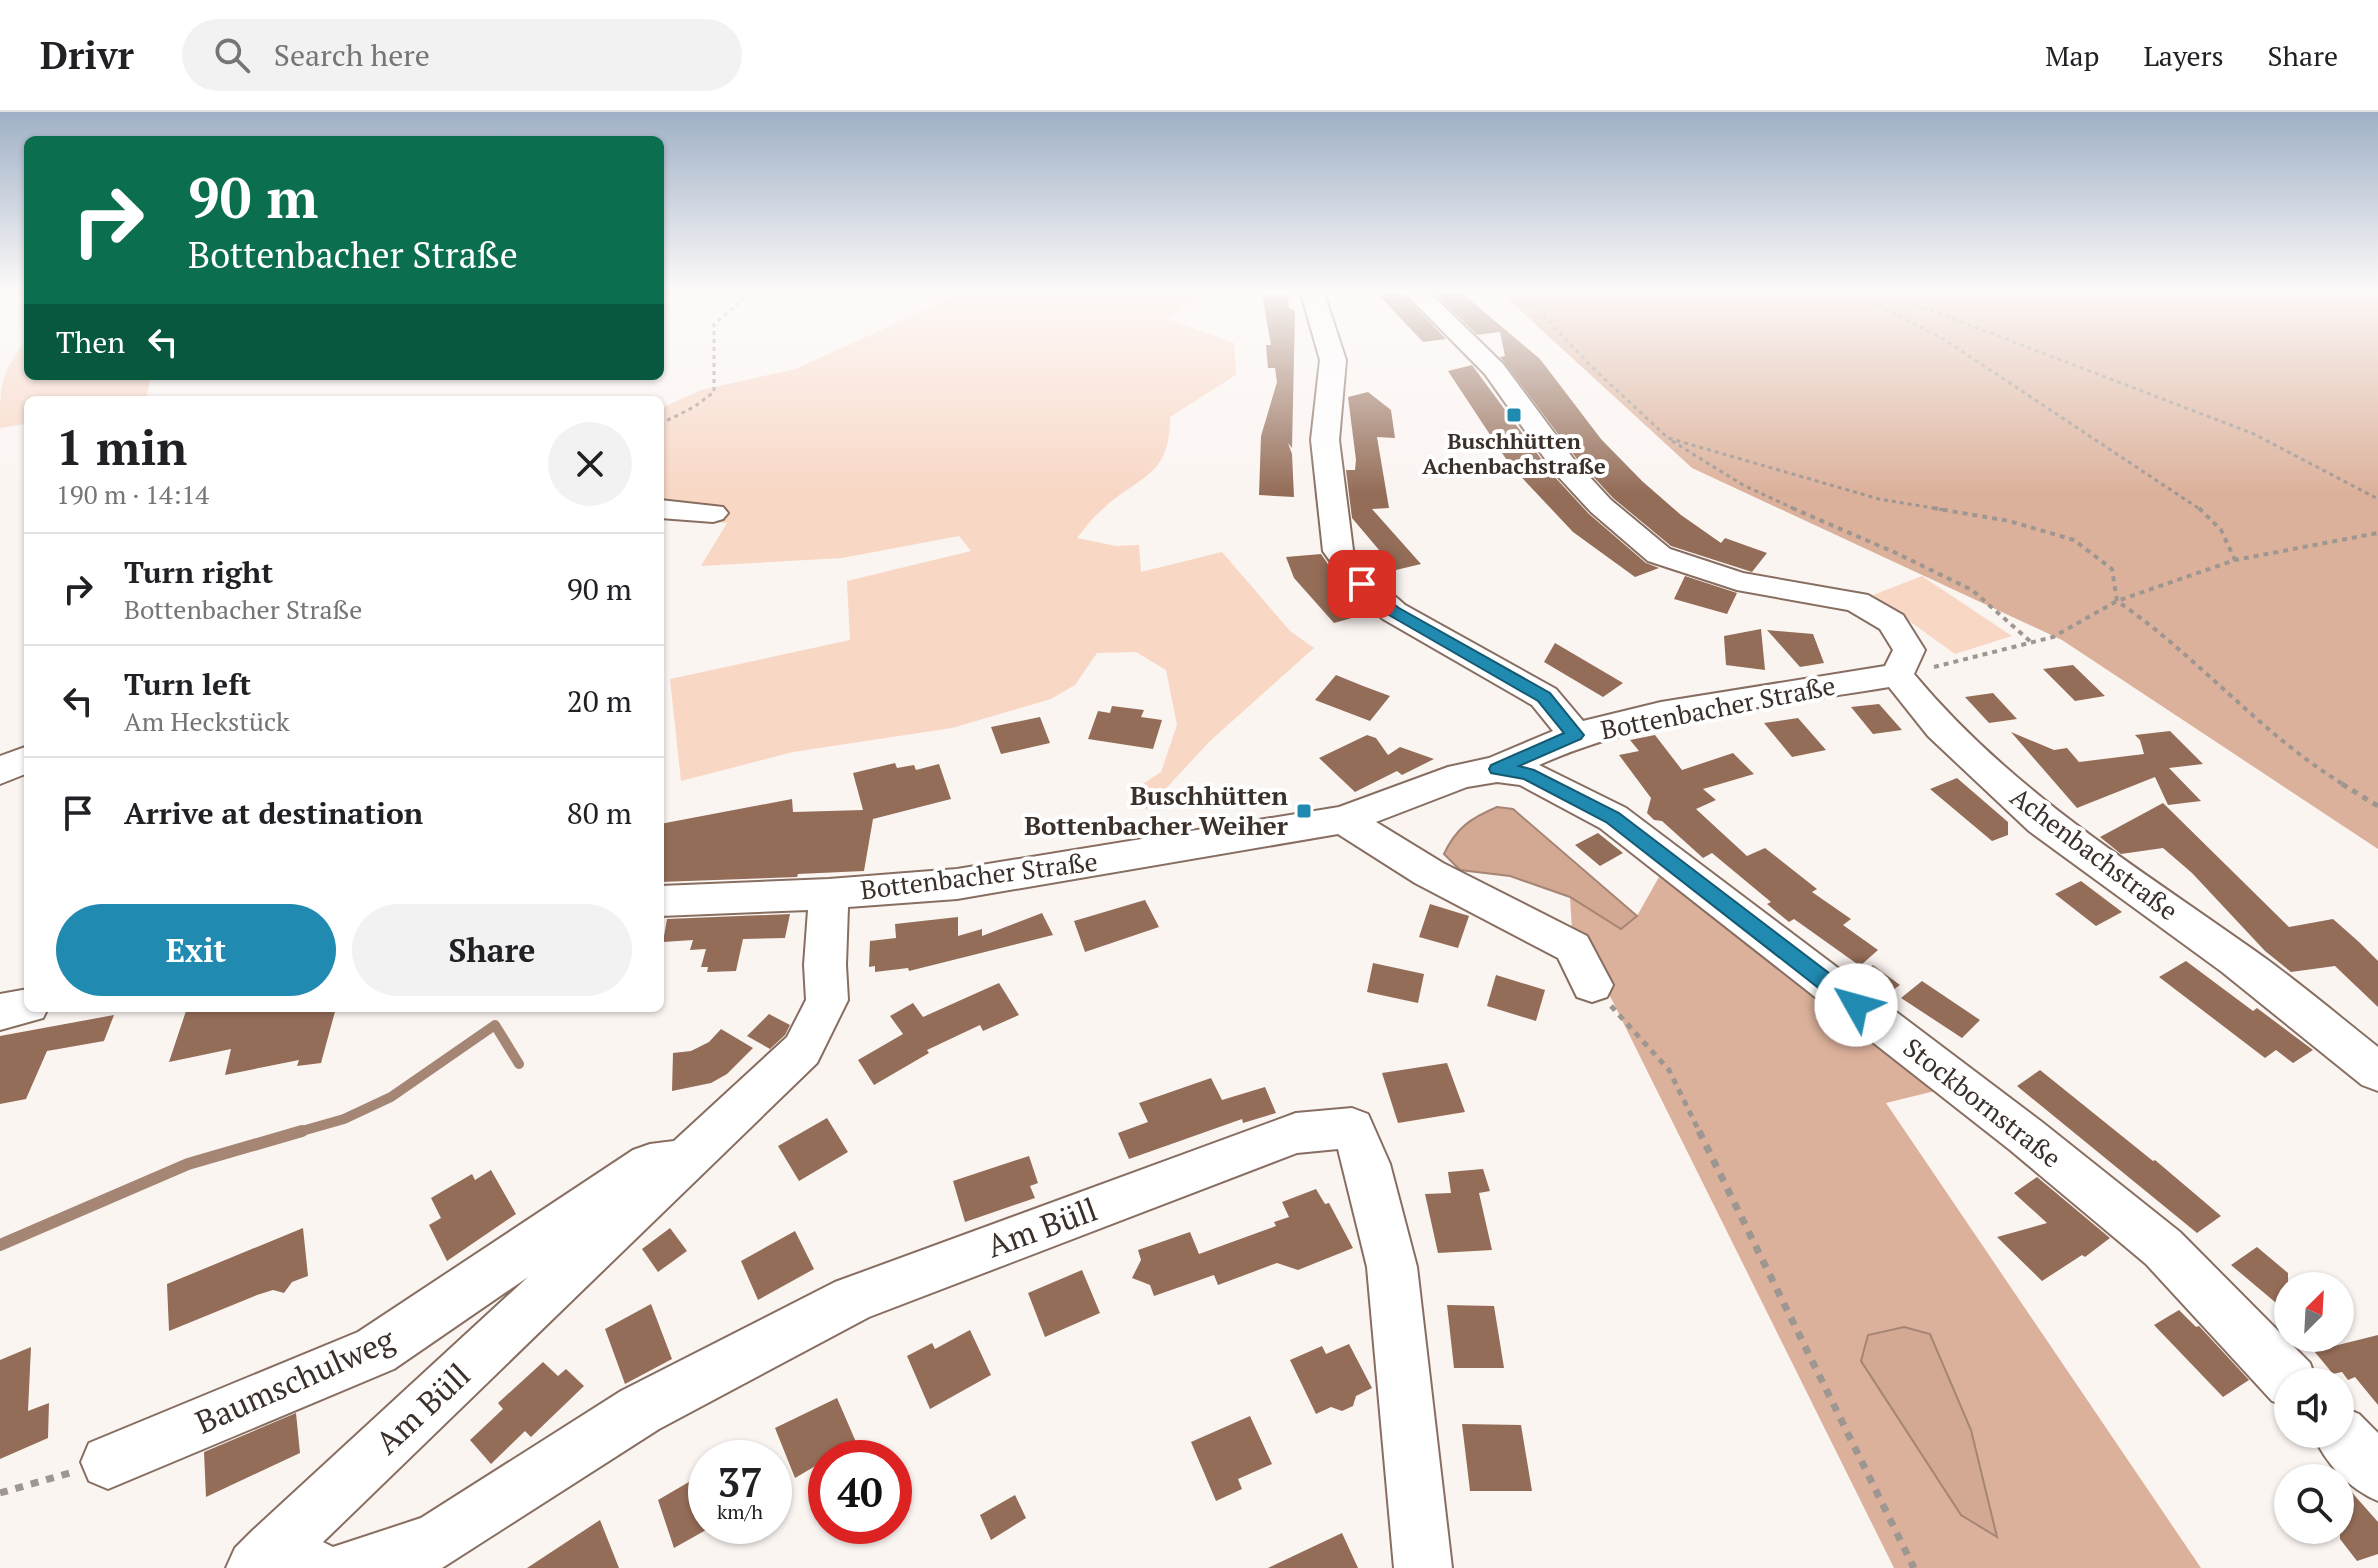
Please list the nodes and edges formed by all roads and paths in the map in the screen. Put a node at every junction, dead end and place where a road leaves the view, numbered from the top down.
1 (713, 358) edge
2 (1332, 358) edge
3 (1483, 358) edge
4 (1583, 358) edge
5 (1972, 358) edge
6 (2055, 358) edge
7 (664, 422) edge
8 (1668, 438) junction
9 (2378, 499) edge
10 (664, 509) edge
11 (713, 513) dead end
12 (2378, 533) edge
13 (2235, 560) junction
14 (2117, 601) junction
15 (2031, 642) junction
16 (1897, 675) junction
17 (1575, 735) junction
18 (24, 760) edge
19 (0, 771) edge
20 (1513, 771) junction
21 (2378, 806) edge
22 (1344, 820) junction
23 (829, 894) junction
24 (664, 901) edge
25 (1592, 985) joint
26 (24, 1007) edge
27 (0, 1012) edge
28 (2378, 1072) edge
29 (692, 1156) junction
30 (2278, 1368) edge
31 (2354, 1448) edge
32 (108, 1462) joint
33 (2378, 1473) edge
34 (0, 1493) edge
35 (281, 1562) edge
36 (351, 1568) edge
37 (1423, 1568) edge
38 (1914, 1568) edge

1 - 7 path
2 - 17 street
3 - 16 street
4 - 8 path
5 - 13 path
6 - 9 path
8 - 14 path
8 - 15 path
10 - 11 street
12 - 13 path
13 - 14 path
14 - 15 path
14 - 21 path
15 - 16 path
16 - 17 street, Bottenbacher Straße
16 - 28 street, Achenbachstraße
17 - 20 street, Bottenbacher Straße
18 - 19 street
20 - 22 street, Bottenbacher Straße
20 - 30 street, Stockbornstraße
22 - 23 street, Bottenbacher Straße
22 - 25 street
23 - 24 street, Bottenbacher Straße
23 - 29 street, Am Büll
25 - 38 path
26 - 27 street
29 - 32 street, Baumschulweg
29 - 35 street, Am Büll
31 - 33 street
32 - 34 path
36 - 37 street, Am Büll

